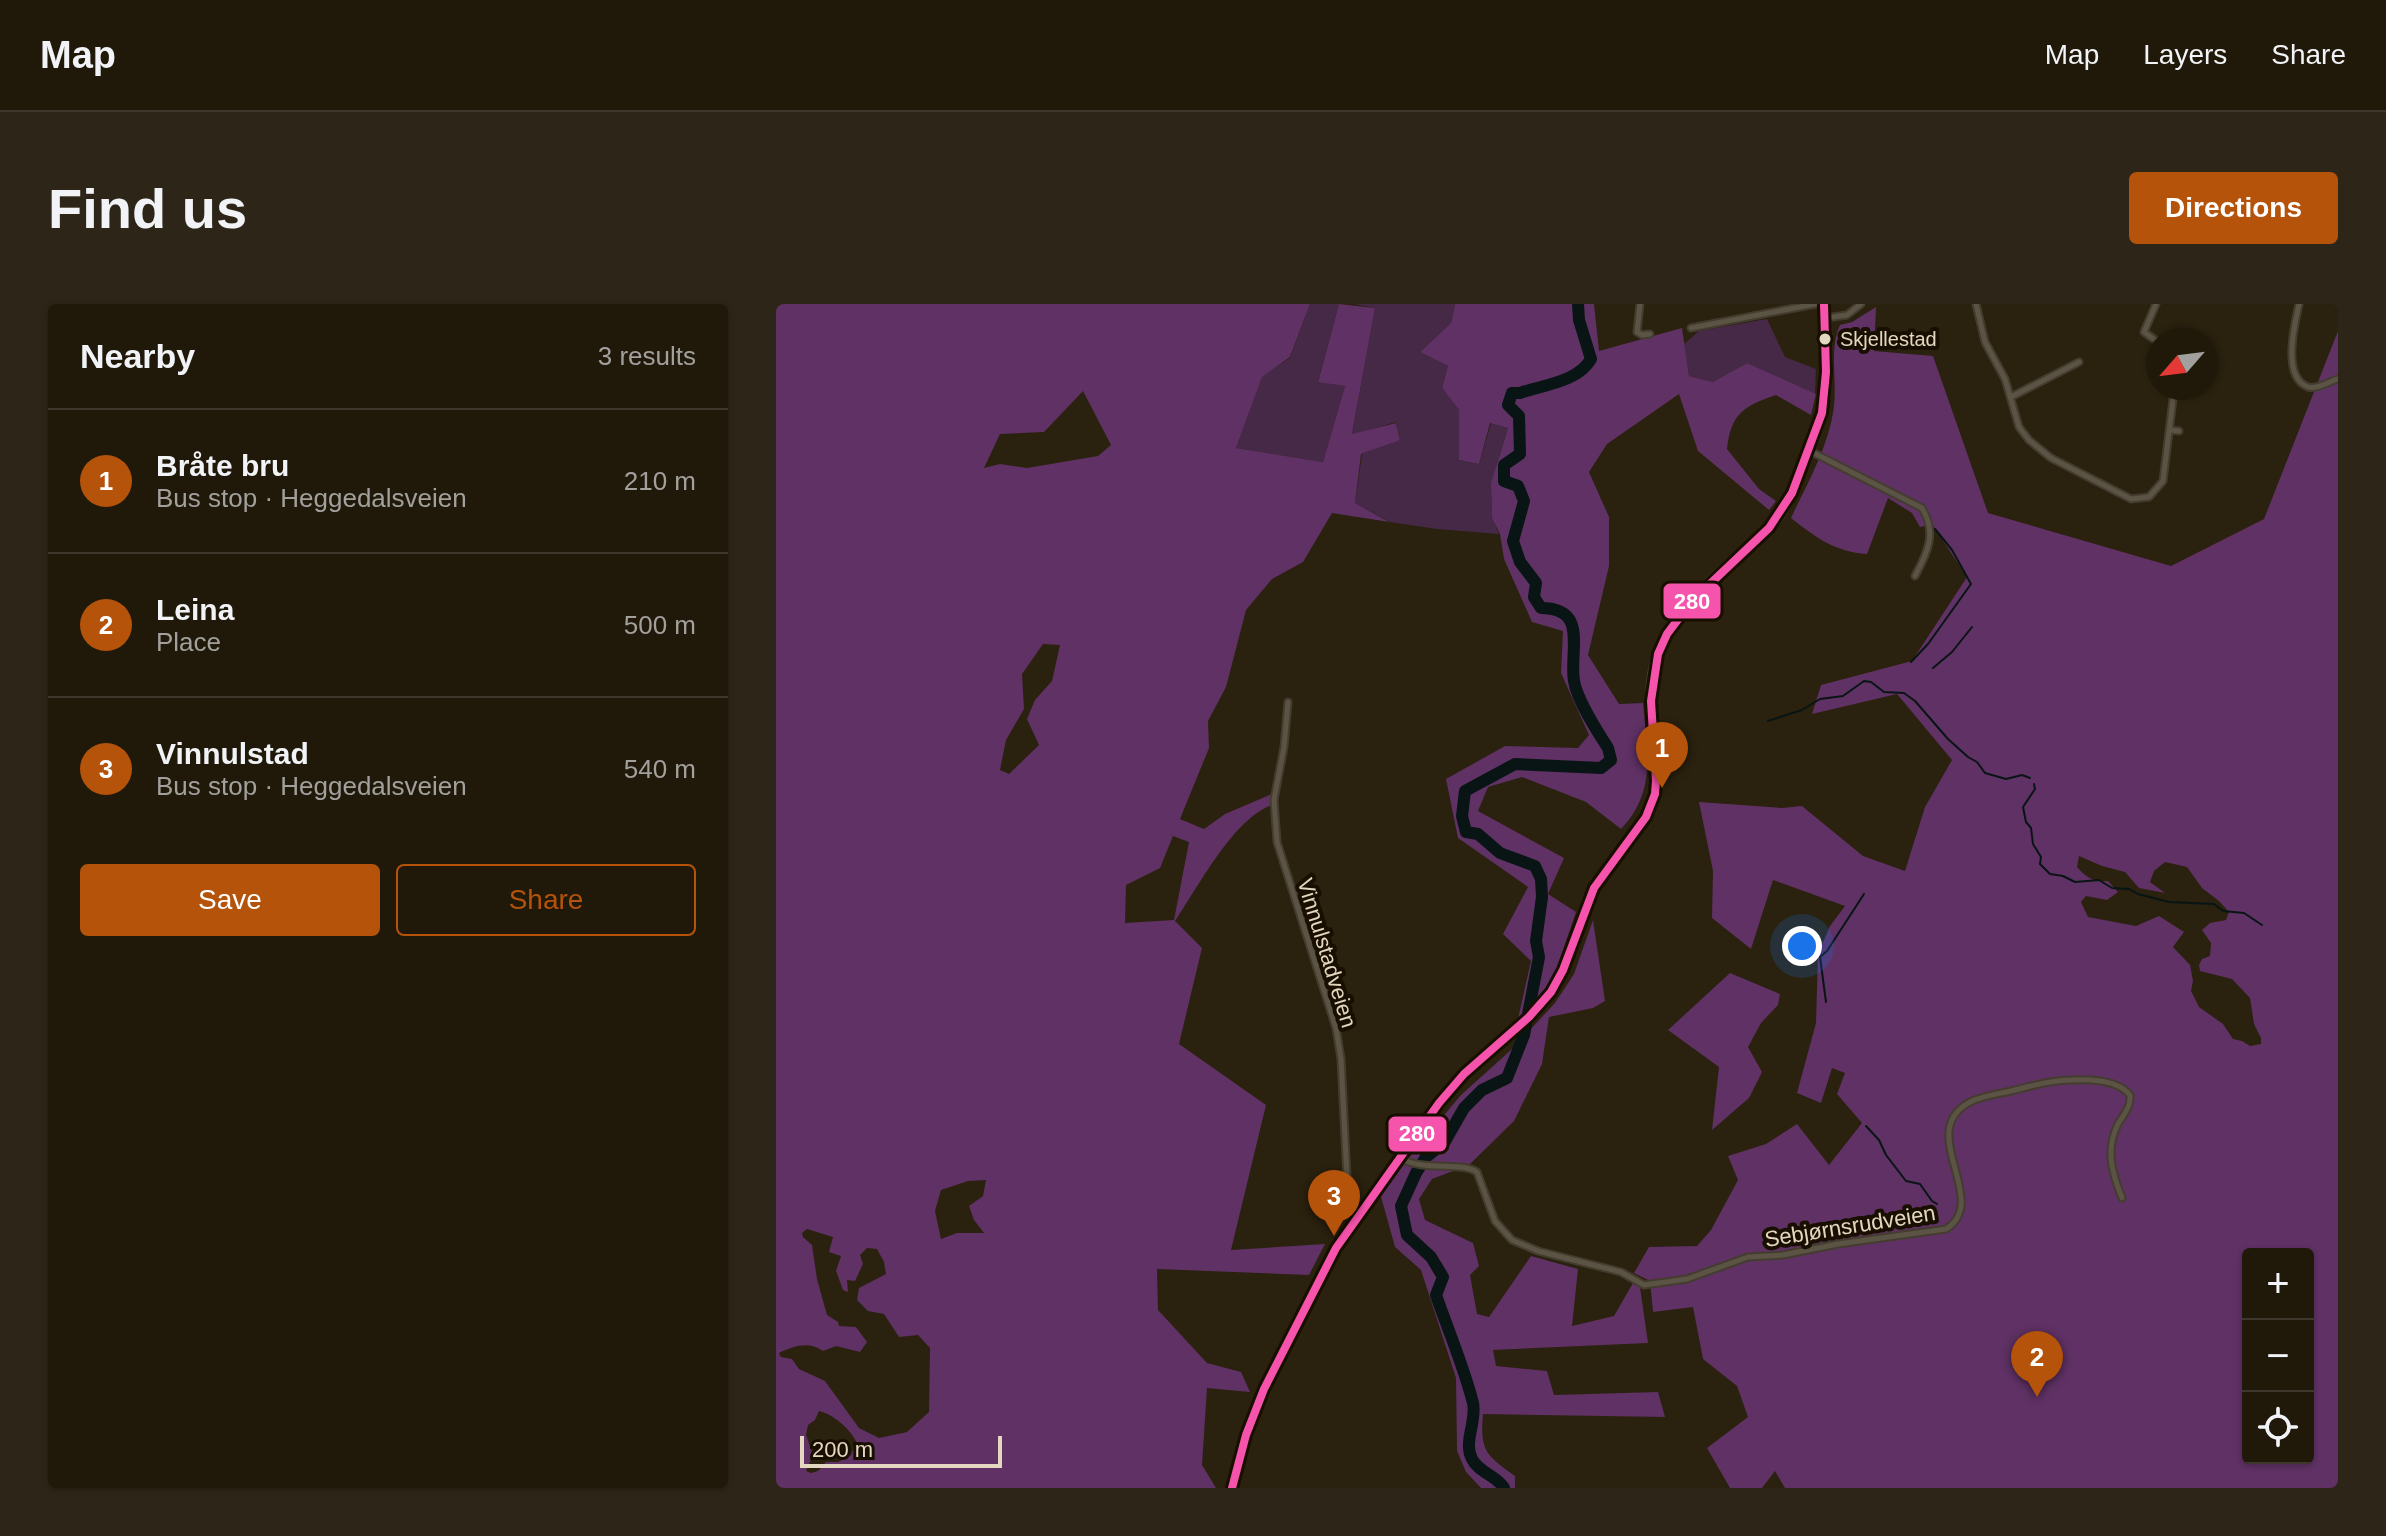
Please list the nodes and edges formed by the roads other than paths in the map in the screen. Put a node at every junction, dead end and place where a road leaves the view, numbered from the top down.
1 (1640, 304) edge
2 (1815, 304) edge
3 (1824, 304) edge
4 (1861, 304) edge
5 (1976, 304) edge
6 (2156, 304) edge
7 (2299, 304) edge
8 (1825, 319) junction
9 (1691, 328) dead end
10 (2146, 333) edge
11 (1650, 334) dead end
12 (2079, 362) dead end
13 (2338, 379) edge
14 (2011, 397) junction
15 (2173, 400) edge
16 (2170, 430) junction
17 (2179, 431) dead end
18 (1809, 450) junction
19 (1915, 576) dead end
20 (1288, 702) dead end
21 (1399, 1158) junction
22 (2122, 1198) dead end
23 (1358, 1213) junction
24 (1232, 1488) edge

1 - 11 street
2 - 9 street
3 - 8 main road
4 - 8 street
5 - 14 street
6 - 10 street
7 - 13 street
8 - 18 main road
12 - 14 street
14 - 16 street
15 - 16 street
16 - 17 street
18 - 19 street
18 - 21 main road
20 - 23 street, Vinnulstadveien
21 - 22 street, Sebjørnsrudveien
21 - 23 main road
23 - 24 main road

